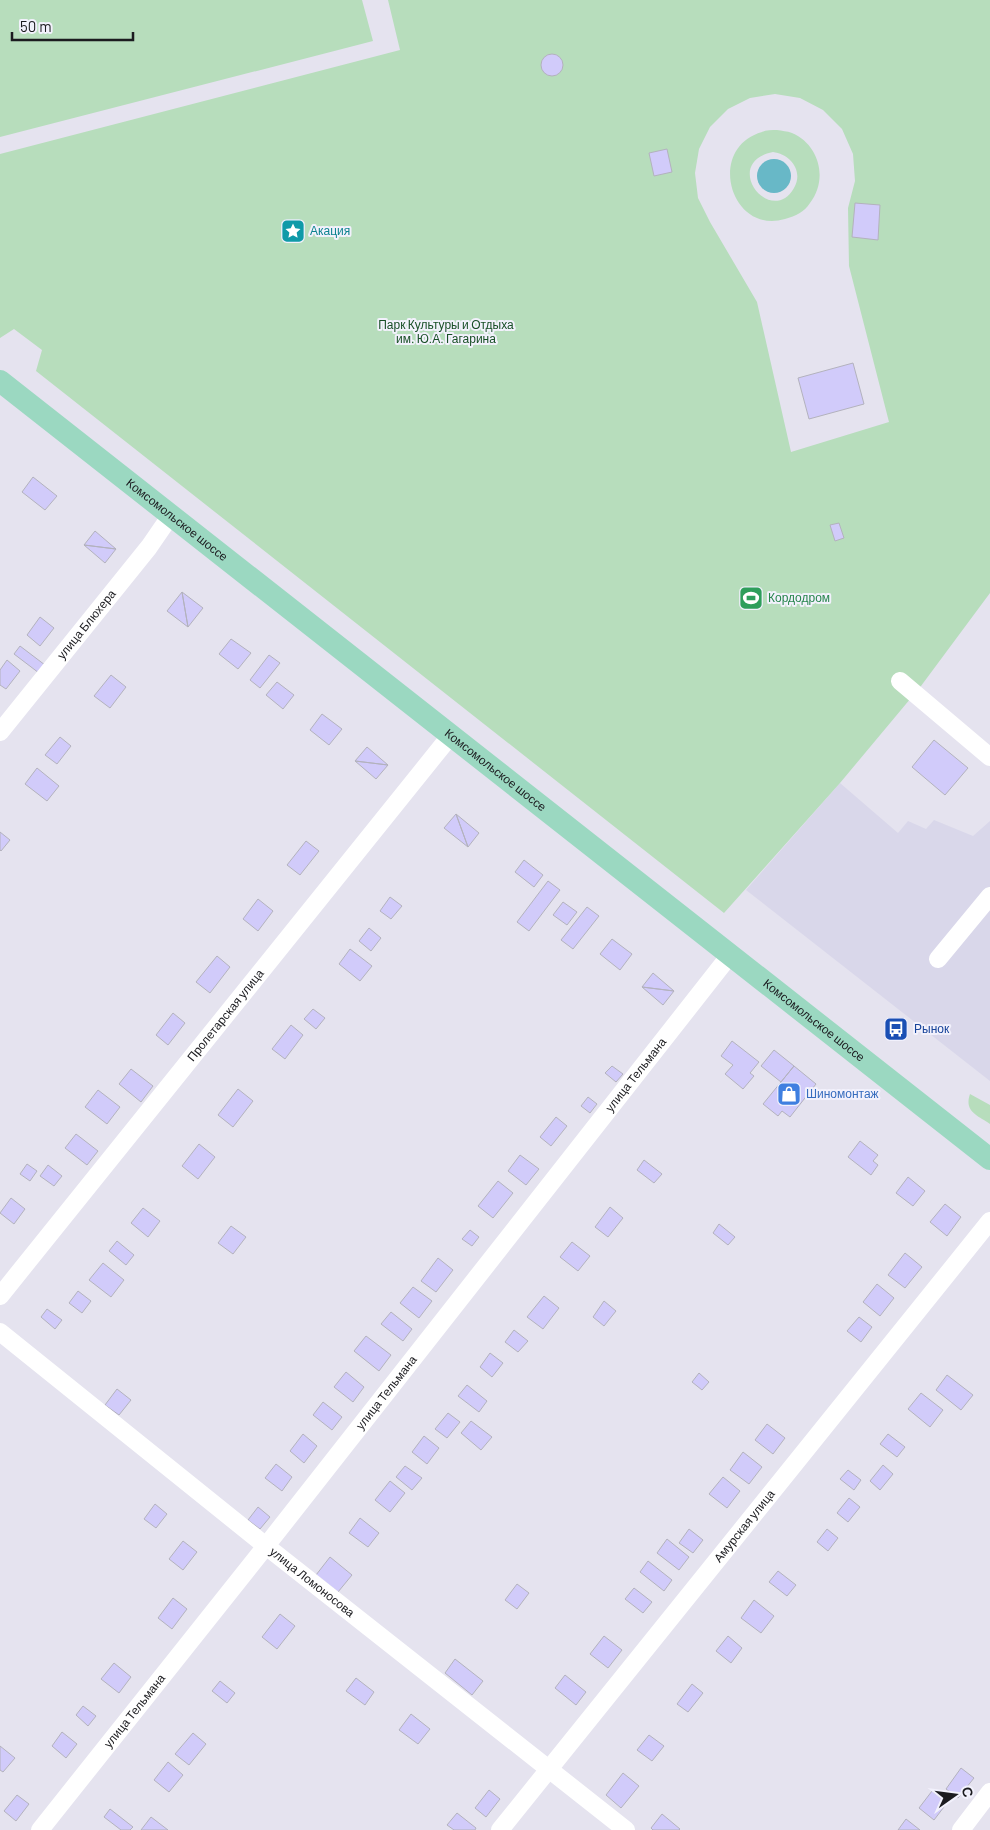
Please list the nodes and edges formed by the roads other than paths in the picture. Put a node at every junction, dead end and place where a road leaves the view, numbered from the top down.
1 (0, 381) edge
2 (171, 515) junction
3 (900, 681) dead end
4 (0, 732) edge
5 (451, 735) junction
6 (990, 758) edge
7 (990, 896) edge
8 (730, 955) junction
9 (938, 959) dead end
10 (990, 1160) edge
11 (990, 1221) edge
12 (0, 1296) edge
13 (0, 1332) edge
14 (266, 1546) junction
15 (548, 1768) junction
16 (990, 1792) edge
17 (40, 1830) edge
18 (500, 1830) edge
19 (626, 1830) edge
20 (961, 1830) edge

1 - 2 main road, Комсомольское шоссе
2 - 4 street, улица Блюхера
2 - 5 main road, Комсомольское шоссе
3 - 6 street
5 - 8 main road, Комсомольское шоссе
5 - 12 street, Пролетарская улица
7 - 9 street
8 - 10 main road, Комсомольское шоссе
8 - 14 street, улица Тельмана
11 - 15 street, Амурская улица
13 - 14 street, улица Ломоносова
14 - 15 street, улица Ломоносова
14 - 17 street, улица Тельмана
15 - 18 street, Амурская улица
15 - 19 street, улица Ломоносова
16 - 20 street

